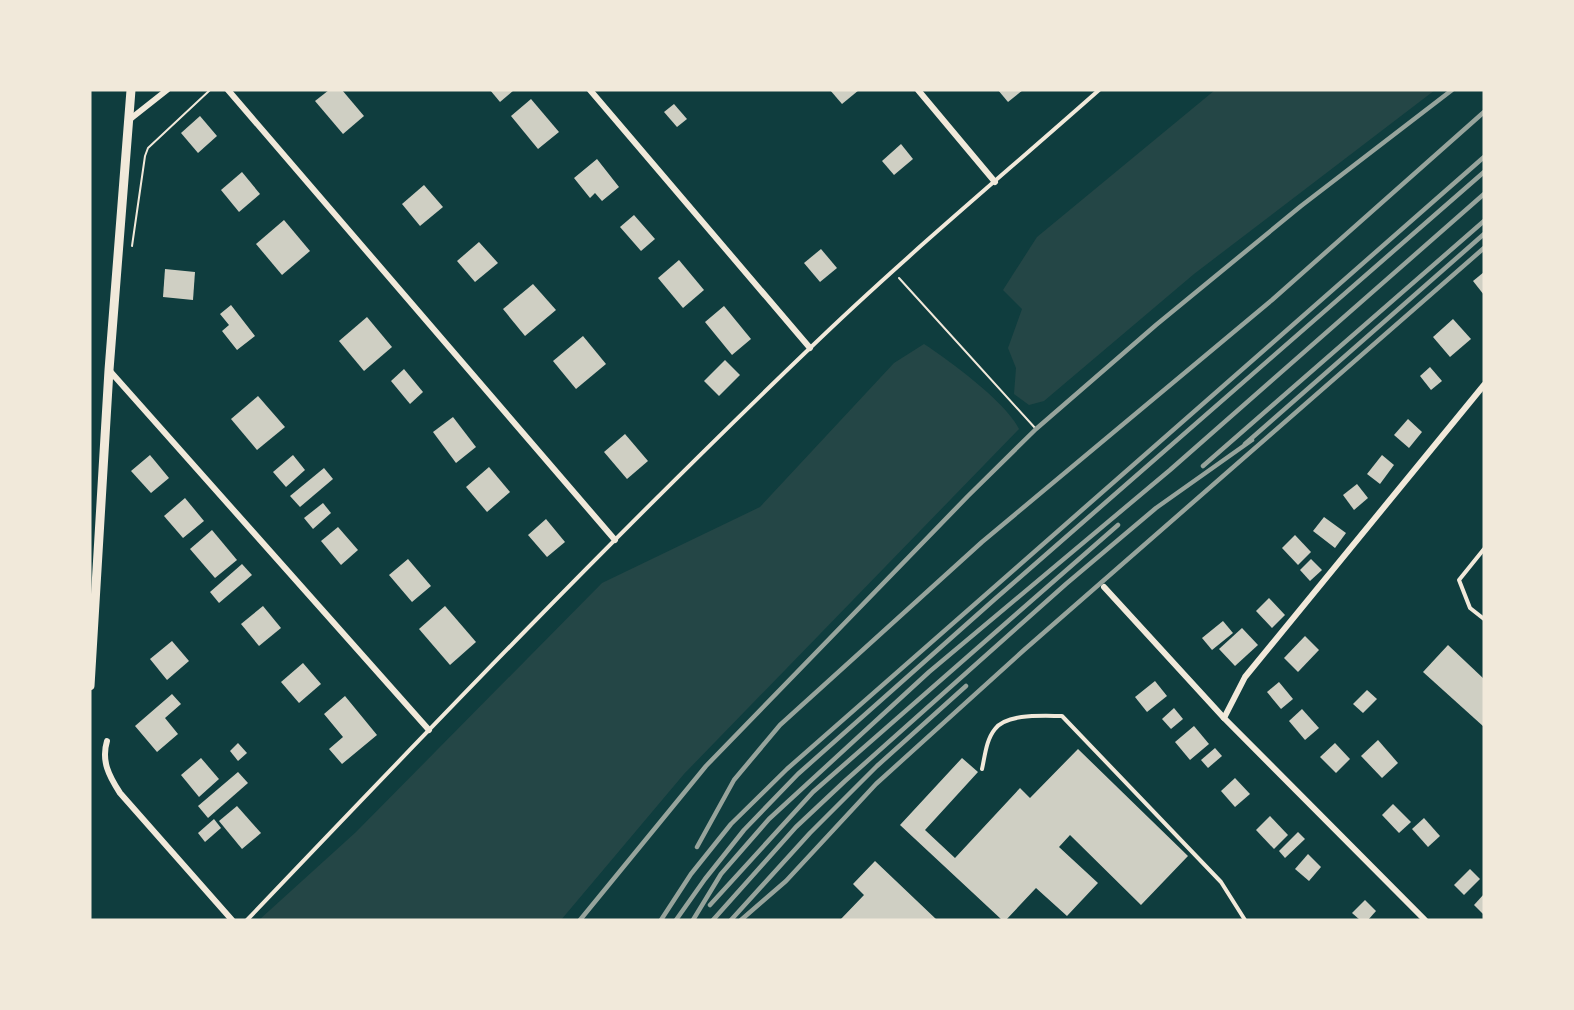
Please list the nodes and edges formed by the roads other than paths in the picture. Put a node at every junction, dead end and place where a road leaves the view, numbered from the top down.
1 (131, 90) edge
2 (167, 90) edge
3 (228, 90) edge
4 (590, 90) edge
5 (918, 90) edge
6 (1099, 90) edge
7 (129, 120) junction
8 (995, 182) junction
9 (810, 348) junction
10 (109, 370) junction
11 (1484, 385) edge
12 (615, 540) junction
13 (1484, 549) edge
14 (1104, 587) dead end
15 (1484, 619) edge
16 (90, 686) edge
17 (1224, 718) junction
18 (429, 730) junction
19 (107, 741) dead end
20 (982, 769) dead end
21 (232, 920) edge
22 (247, 920) edge
23 (1245, 920) edge
24 (1425, 920) edge

1 - 7 main road
2 - 7 street
3 - 12 street
4 - 9 street
5 - 8 street
6 - 8 lane
7 - 10 main road
8 - 9 lane
9 - 12 lane
10 - 16 main road
10 - 18 street
11 - 17 street
12 - 18 lane
13 - 15 lane
14 - 17 street
17 - 24 street
18 - 22 lane
19 - 21 street
20 - 23 lane

